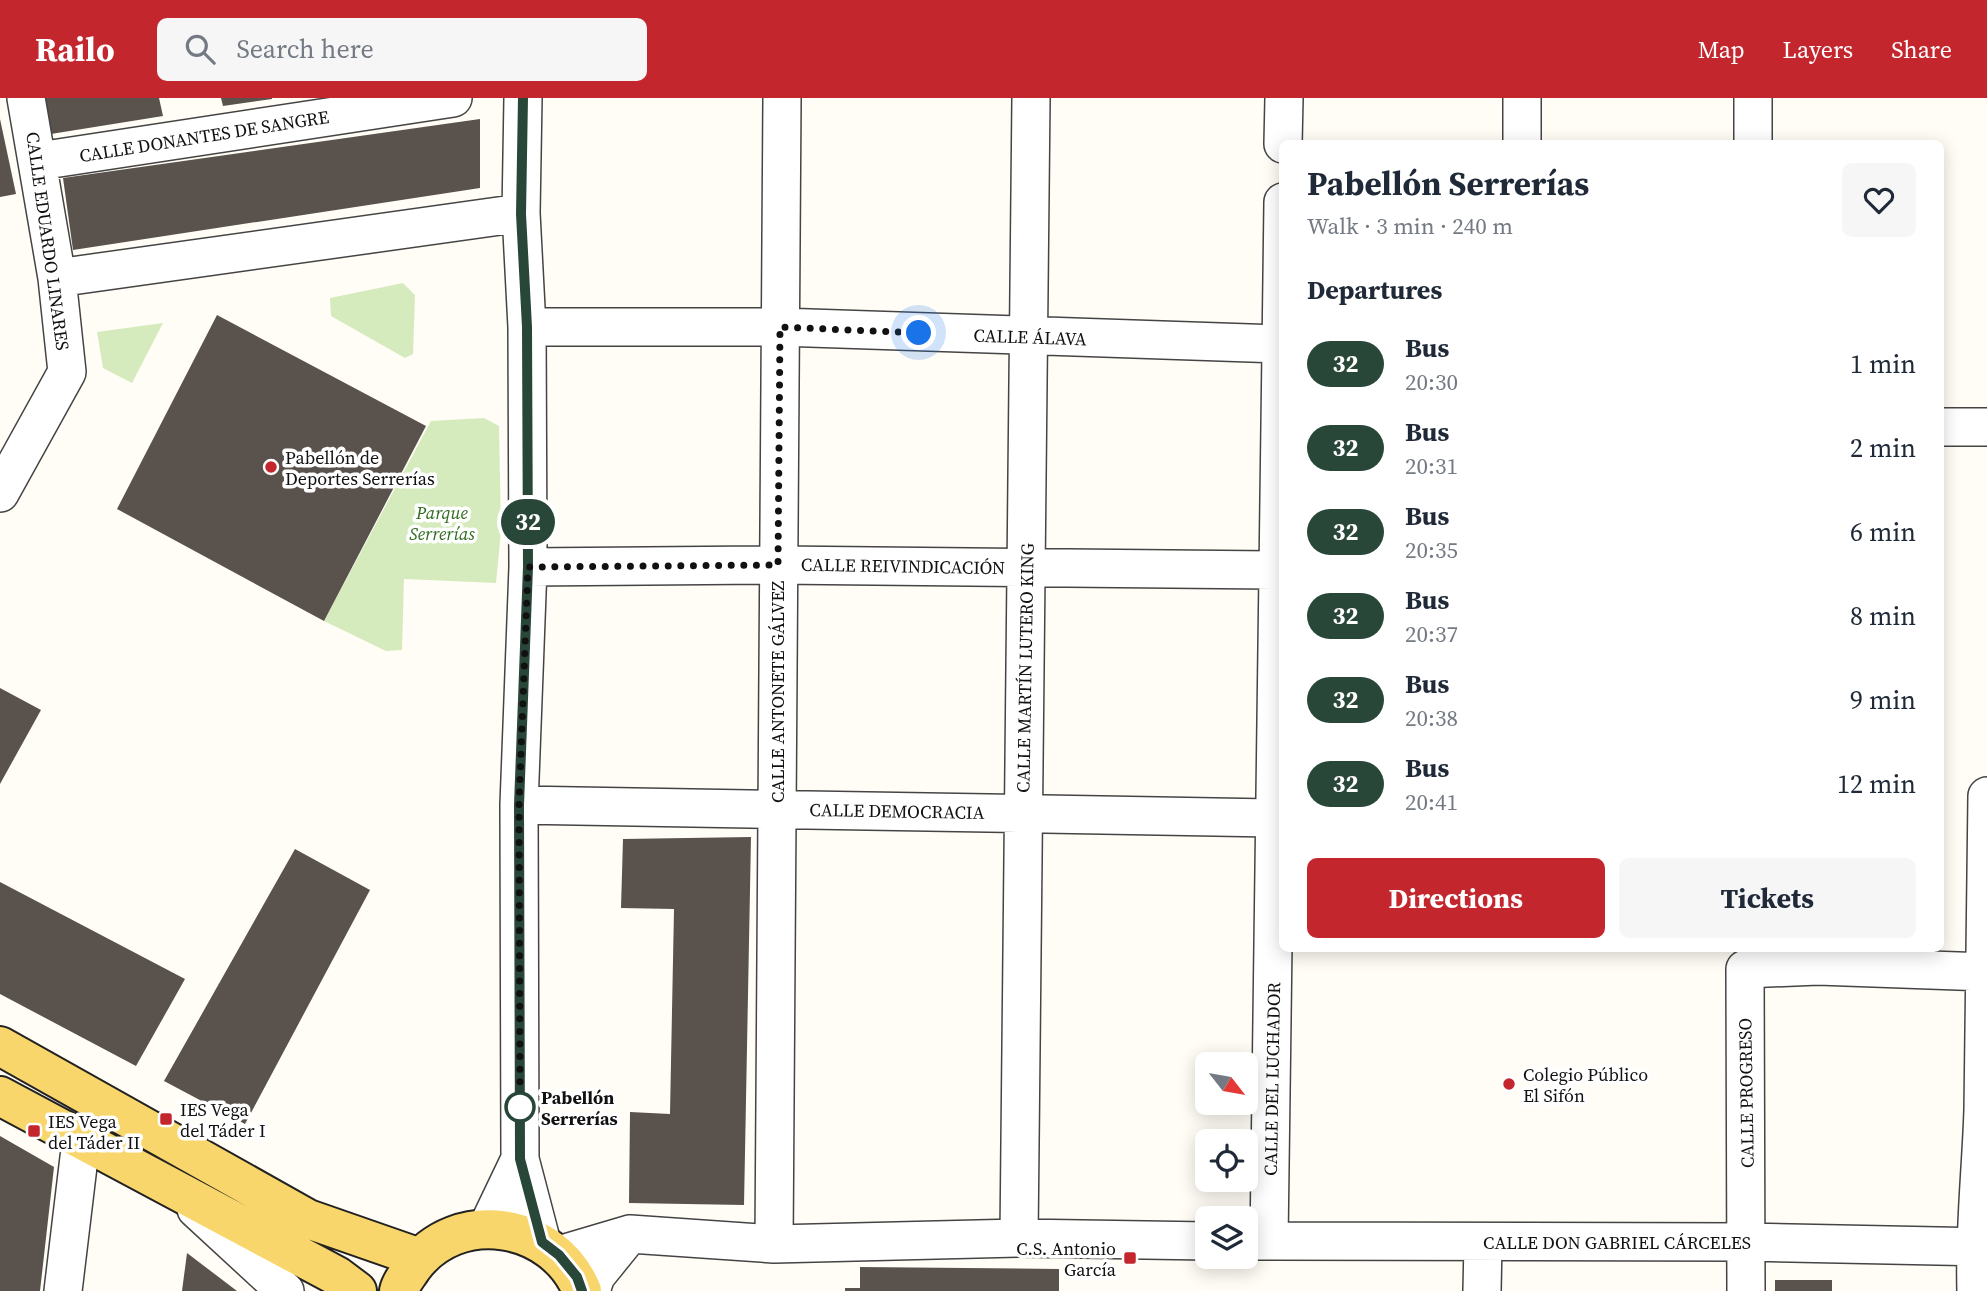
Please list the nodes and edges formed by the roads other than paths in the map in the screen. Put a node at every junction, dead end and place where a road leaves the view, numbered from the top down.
1 (26, 98) edge
2 (453, 98) edge
3 (523, 98) edge
4 (782, 98) edge
5 (1031, 98) edge
6 (1284, 98) edge
7 (1522, 98) edge
8 (1753, 98) edge
9 (404, 102) edge
10 (1283, 140) edge
11 (1522, 140) edge
12 (1753, 140) edge
13 (39, 161) junction
14 (521, 214) junction
15 (57, 278) junction
16 (527, 327) junction
17 (780, 327) junction
18 (1030, 338) junction
19 (1279, 344) edge
20 (1944, 427) edge
21 (1987, 427) edge
22 (0, 493) edge
23 (1279, 523) edge
24 (778, 565) junction
25 (528, 567) junction
26 (1026, 568) junction
27 (1278, 570) junction
28 (1987, 796) edge
29 (519, 805) junction
30 (776, 809) junction
31 (1024, 813) junction
32 (1275, 818) junction
33 (1987, 838) edge
34 (1818, 957) edge
35 (1986, 972) edge
36 (0, 1046) edge
37 (0, 1096) edge
38 (81, 1141) junction
39 (520, 1159) junction
40 (180, 1194) junction
41 (308, 1219) junction
42 (487, 1228) junction
43 (623, 1236) junction
44 (545, 1238) junction
45 (1019, 1238) junction
46 (1195, 1241) edge
47 (1258, 1241) edge
48 (1748, 1242) junction
49 (1483, 1243) junction
50 (774, 1244) junction
51 (1981, 1246) edge
52 (420, 1258) junction
53 (63, 1291) edge
54 (285, 1291) edge
55 (357, 1291) edge
56 (399, 1291) edge
57 (582, 1291) edge
58 (591, 1291) edge
59 (1482, 1291) edge
60 (1746, 1291) edge
61 (1976, 1291) edge

1 - 13 street, CALLE EDUARDO LINARES
2 - 9 street, CALLE DONANTES DE SANGRE
3 - 14 street
4 - 17 street, CALLE ANTONETE GÁLVEZ
5 - 18 street, CALLE MARTÍN LUTERO KING
6 - 10 street
7 - 11 street
8 - 12 street
9 - 13 street, CALLE DONANTES DE SANGRE
13 - 15 street, CALLE EDUARDO LINARES
14 - 15 street
14 - 16 street
15 - 22 street, CALLE EDUARDO LINARES
16 - 17 street, CALLE ÁLAVA
16 - 25 street
17 - 18 street, CALLE ÁLAVA
17 - 24 street, CALLE ANTONETE GÁLVEZ
18 - 19 street, CALLE ÁLAVA
18 - 26 street, CALLE MARTÍN LUTERO KING
20 - 21 street
23 - 27 street, CALLE DEL LUCHADOR
24 - 25 street, CALLE REIVINDICACIÓN
24 - 26 street, CALLE REIVINDICACIÓN
24 - 30 street, CALLE ANTONETE GÁLVEZ
25 - 29 street
26 - 27 street, CALLE REIVINDICACIÓN
26 - 31 street, CALLE MARTÍN LUTERO KING
27 - 32 street, CALLE DEL LUCHADOR
28 - 33 street
29 - 30 street, CALLE DEMOCRACIA
29 - 39 street
30 - 31 street, CALLE DEMOCRACIA
30 - 50 street, CALLE ANTONETE GÁLVEZ
31 - 32 street, CALLE DEMOCRACIA
31 - 45 street, CALLE MARTÍN LUTERO KING
32 - 47 street, CALLE DEL LUCHADOR
33 - 35 street
34 - 35 street, CALLE PROGRESO
34 - 48 street, CALLE PROGRESO
35 - 51 street
36 - 41 main road
37 - 38 main road
38 - 40 main road
38 - 41 main road
38 - 53 street
39 - 42 street
39 - 44 street
40 - 54 street
40 - 55 main road
41 - 52 main road
42 - 44 main road
42 - 52 main road
43 - 44 street
43 - 50 street
43 - 58 street
44 - 57 main road
45 - 46 street
45 - 50 street
47 - 49 street, CALLE DON GABRIEL CÁRCELES
48 - 49 street, CALLE DON GABRIEL CÁRCELES
48 - 51 street, CALLE DON GABRIEL CÁRCELES
48 - 60 street, CALLE PROGRESO
49 - 59 street
51 - 61 street
52 - 56 main road

